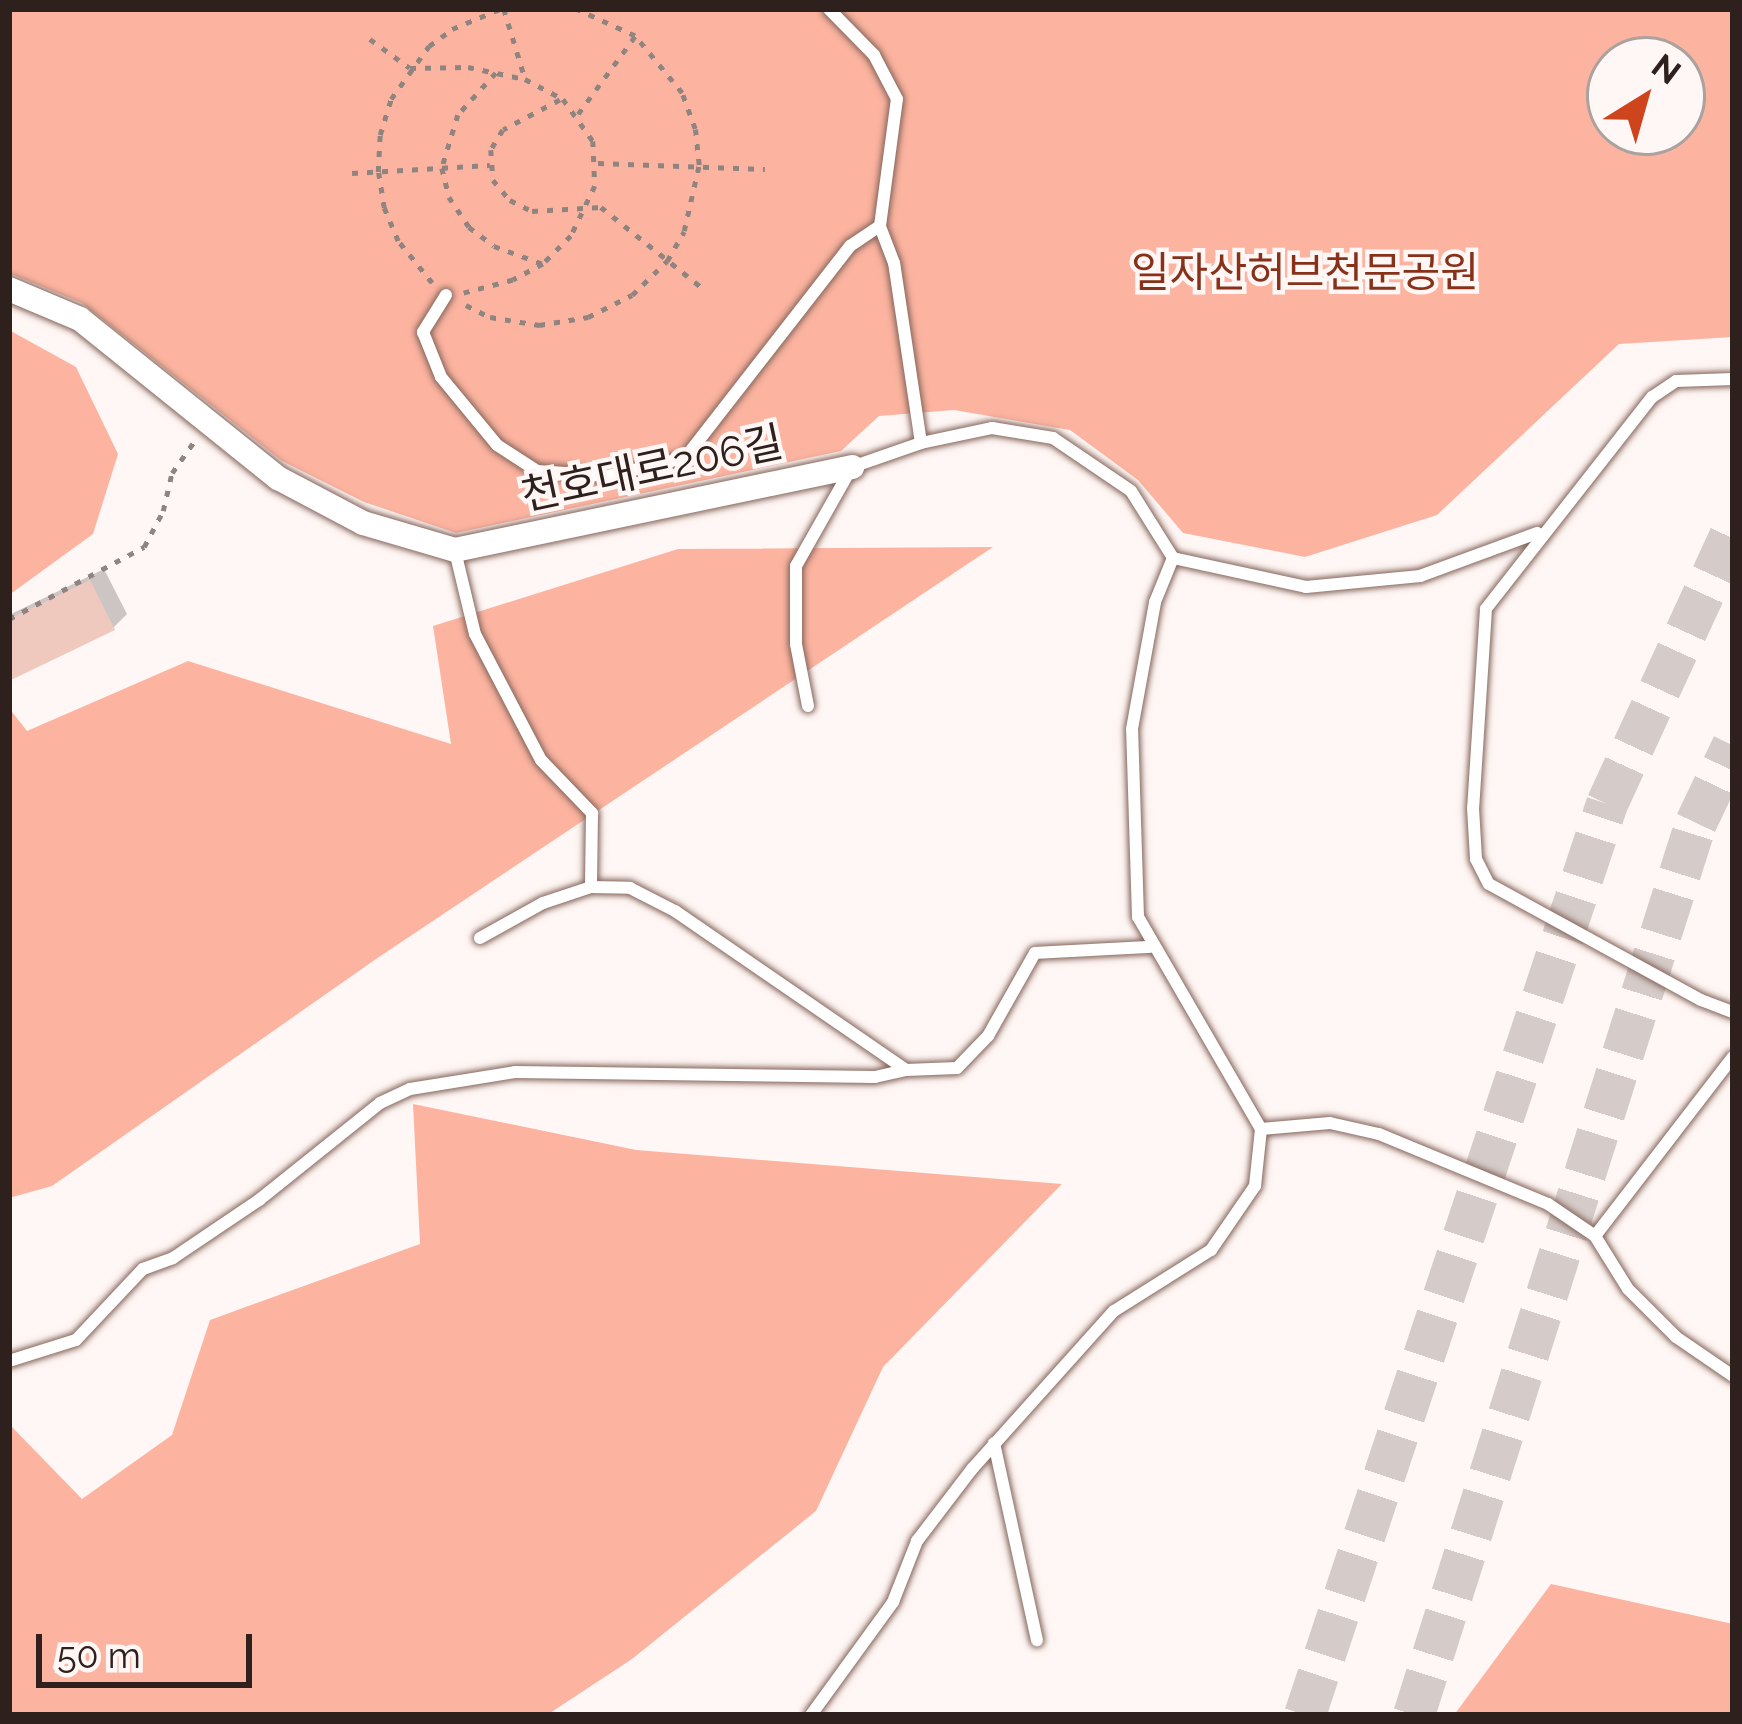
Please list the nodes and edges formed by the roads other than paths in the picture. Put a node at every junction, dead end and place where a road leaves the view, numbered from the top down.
1 (829, 9) edge
2 (880, 226) junction
3 (9, 289) edge
4 (446, 295) road end
5 (1733, 379) edge
6 (921, 443) junction
7 (852, 467) junction
8 (1542, 532) junction
9 (455, 550) junction
10 (1173, 558) junction
11 (808, 706) dead end
12 (591, 887) junction
13 (480, 938) dead end
14 (1151, 947) junction
15 (1733, 1012) edge
16 (1733, 1057) edge
17 (906, 1070) junction
18 (1261, 1130) junction
19 (1595, 1236) junction
20 (9, 1361) edge
21 (1733, 1376) edge
22 (994, 1443) junction
23 (1037, 1640) dead end
24 (811, 1715) edge

1 - 2 lane
2 - 4 lane
2 - 6 lane
3 - 9 street, 천호대로206길
5 - 8 lane
6 - 7 lane, 천호대로206길
6 - 10 lane, 천호대로206길
7 - 9 street, 천호대로206길
7 - 11 lane
8 - 10 lane
8 - 15 lane
9 - 12 lane
10 - 14 lane
12 - 13 lane
12 - 17 lane
14 - 17 lane
14 - 18 lane
16 - 19 lane
17 - 20 lane
18 - 19 lane
18 - 22 lane
19 - 21 lane
22 - 23 lane
22 - 24 lane

